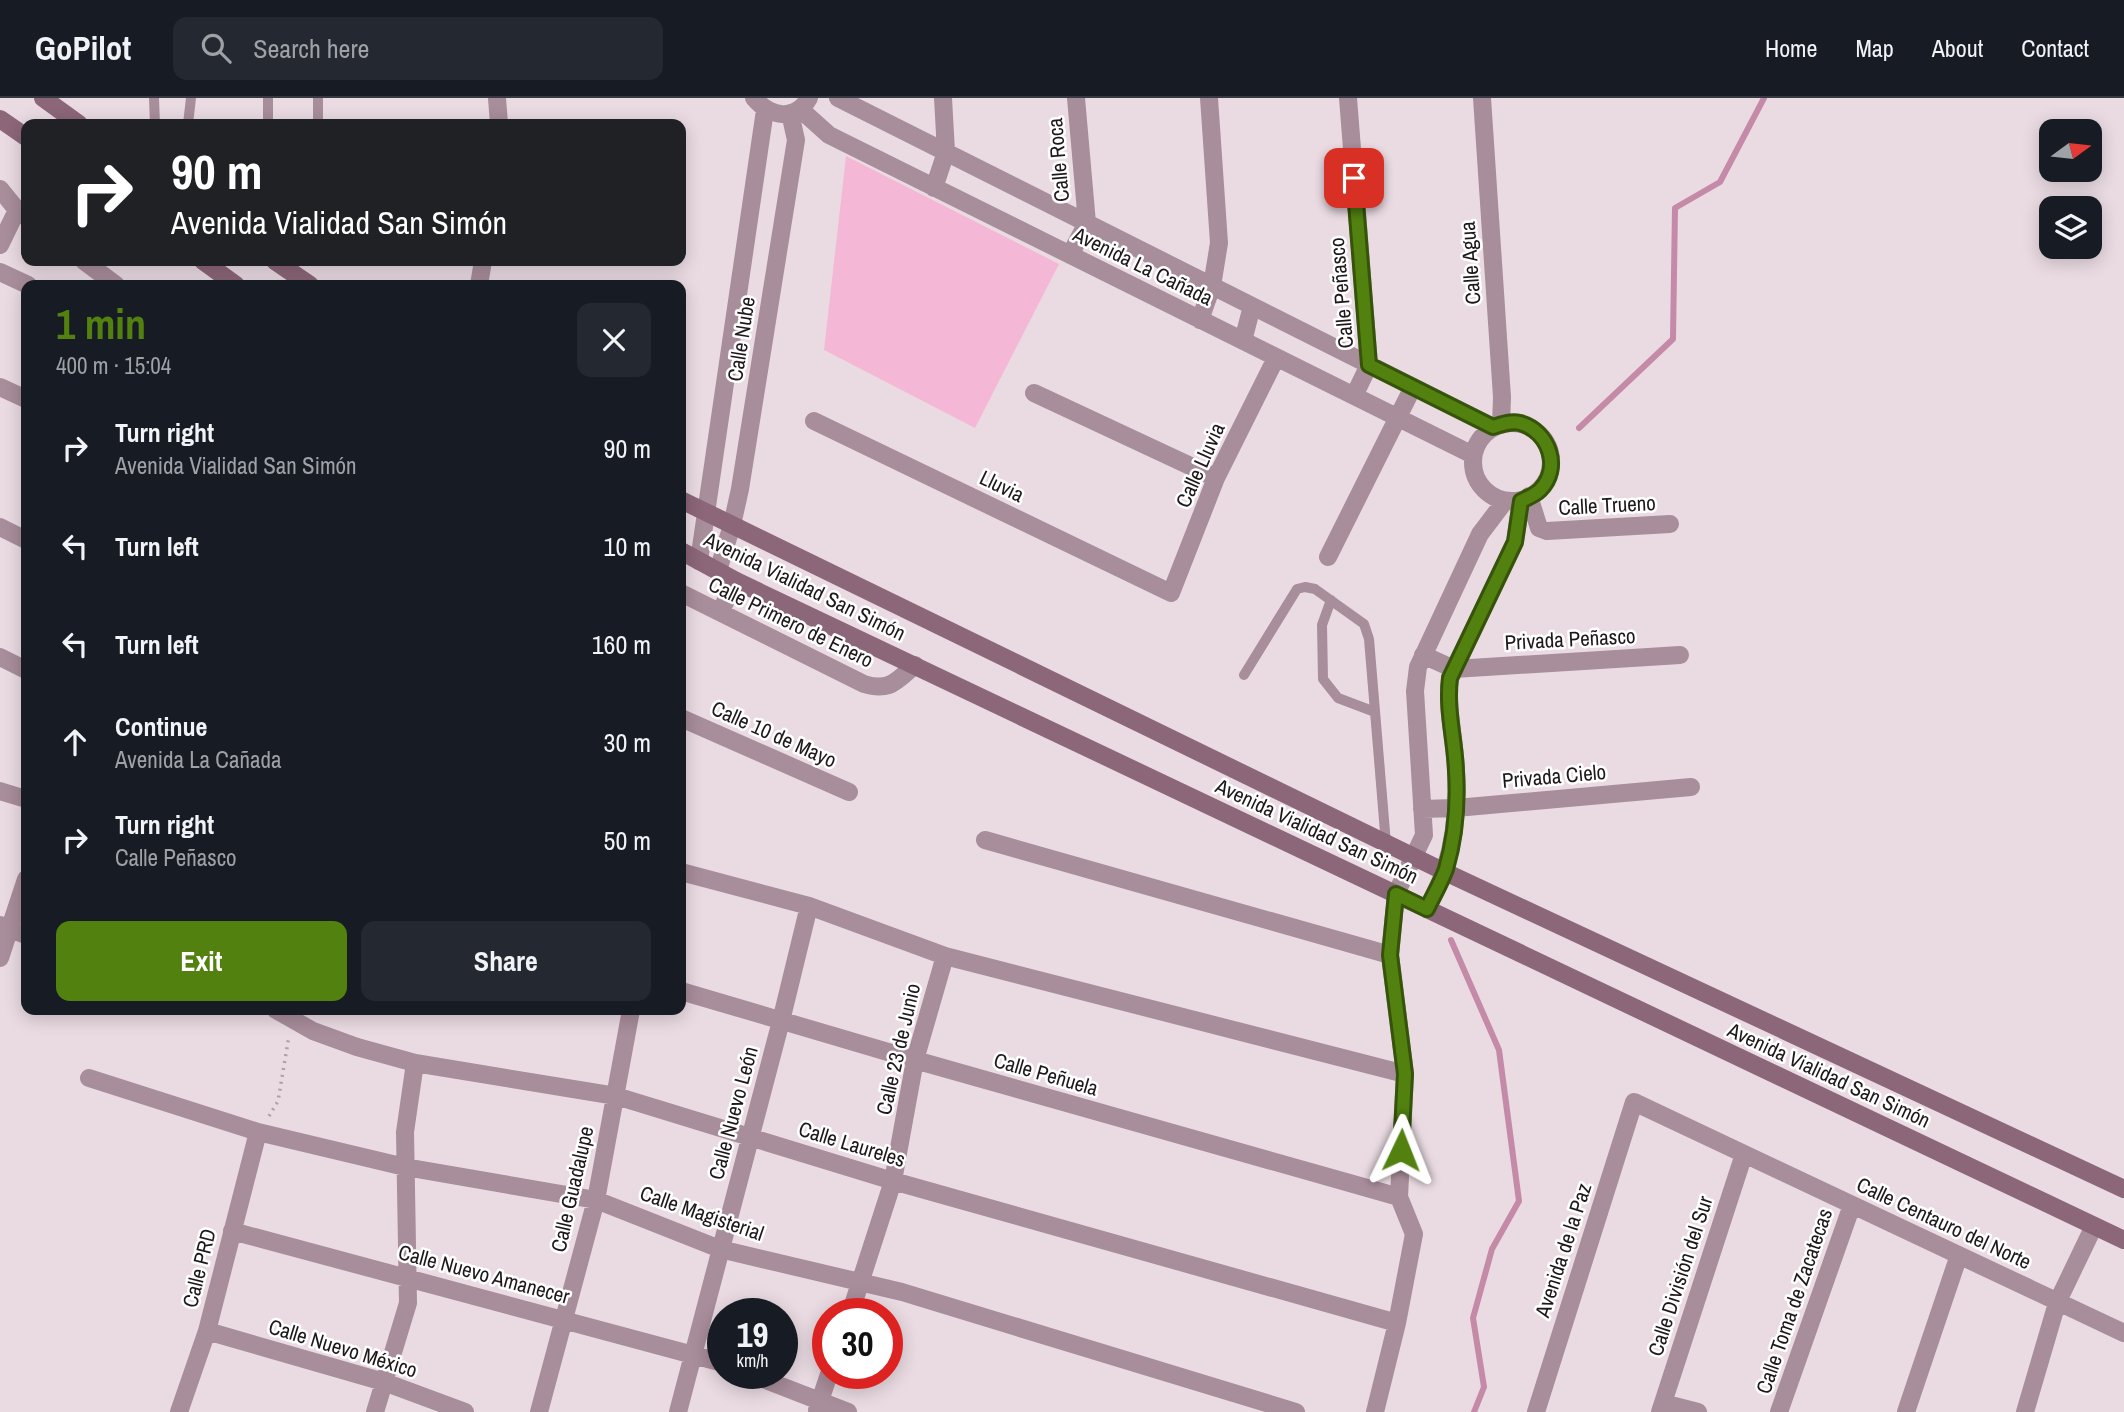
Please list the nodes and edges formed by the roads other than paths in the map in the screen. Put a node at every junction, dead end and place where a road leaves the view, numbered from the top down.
1 (43, 98) edge
2 (154, 98) edge
3 (191, 98) edge
4 (268, 98) edge
5 (318, 98) edge
6 (497, 98) edge
7 (838, 98) edge
8 (943, 98) edge
9 (1076, 98) edge
10 (1209, 98) edge
11 (1348, 98) edge
12 (1482, 98) edge
13 (759, 104) edge
14 (800, 107) edge
15 (72, 119) edge
16 (155, 119) edge
17 (189, 119) edge
18 (268, 119) edge
19 (317, 119) edge
20 (499, 119) edge
21 (0, 120) edge
22 (21, 135) edge
23 (946, 152) junction
24 (934, 188) junction
25 (0, 189) edge
26 (21, 212) edge
27 (21, 214) edge
28 (1087, 223) junction
29 (0, 245) edge
30 (1070, 255) junction
31 (91, 266) edge
32 (209, 266) edge
33 (282, 266) edge
34 (0, 272) edge
35 (109, 280) edge
36 (229, 280) edge
37 (303, 280) edge
38 (21, 282) edge
39 (1212, 286) junction
40 (1252, 306) junction
41 (1200, 320) junction
42 (1243, 341) junction
43 (1276, 358) junction
44 (1369, 365) junction
45 (0, 387) edge
46 (1413, 387) junction
47 (1034, 393) dead end
48 (1354, 396) junction
49 (21, 397) edge
50 (1397, 418) junction
51 (814, 421) dead end
52 (1497, 426) junction
53 (1473, 456) junction
54 (1216, 478) junction
55 (1518, 500) junction
56 (686, 503) edge
57 (705, 513) junction
58 (1670, 524) dead end
59 (732, 525) junction
60 (0, 527) edge
61 (21, 538) edge
62 (686, 554) edge
63 (1328, 557) dead end
64 (699, 561) junction
65 (718, 571) junction
66 (736, 581) junction
67 (1171, 593) joint
68 (686, 595) edge
69 (1331, 600) junction
70 (720, 612) junction
71 (1423, 655) junction
72 (1680, 655) dead end
73 (0, 657) edge
74 (915, 665) junction
75 (21, 668) edge
76 (1454, 669) junction
77 (1244, 676) dead end
78 (1375, 712) junction
79 (686, 720) edge
80 (1690, 787) dead end
81 (0, 791) edge
82 (849, 792) dead end
83 (21, 797) edge
84 (1456, 808) junction
85 (1422, 809) junction
86 (985, 840) dead end
87 (1386, 844) junction
88 (1413, 857) junction
89 (1445, 872) junction
90 (686, 873) edge
91 (1396, 894) junction
92 (21, 897) edge
93 (809, 906) junction
94 (1427, 909) junction
95 (12, 929) edge
96 (1390, 955) junction
97 (945, 956) junction
98 (0, 958) edge
99 (686, 992) edge
100 (284, 1015) edge
101 (631, 1015) edge
102 (781, 1021) junction
103 (915, 1060) junction
104 (415, 1063) junction
105 (1405, 1074) junction
106 (89, 1078) dead end
107 (616, 1097) junction
108 (1634, 1102) joint
109 (258, 1132) junction
110 (750, 1137) junction
111 (1744, 1154) junction
112 (405, 1167) junction
113 (893, 1181) junction
114 (2124, 1189) edge
115 (1399, 1197) junction
116 (596, 1200) junction
117 (1852, 1205) junction
118 (2094, 1226) junction
119 (232, 1231) junction
120 (2124, 1240) edge
121 (720, 1249) junction
122 (1959, 1255) junction
123 (409, 1277) junction
124 (862, 1282) junction
125 (856, 1298) edge
126 (2057, 1303) junction
127 (564, 1319) junction
128 (1397, 1323) junction
129 (207, 1331) junction
130 (2124, 1333) edge
131 (693, 1354) junction
132 (707, 1358) edge
133 (384, 1382) junction
134 (782, 1389) edge
135 (824, 1389) edge
136 (818, 1406) edge
137 (1661, 1408) edge
138 (178, 1412) edge
139 (375, 1412) edge
140 (465, 1412) edge
141 (538, 1412) edge
142 (678, 1412) edge
143 (848, 1412) edge
144 (1296, 1412) edge
145 (1375, 1412) edge
146 (1536, 1412) edge
147 (1698, 1412) edge
148 (1779, 1412) edge
149 (1906, 1412) edge
150 (2025, 1412) edge

1 - 15 main road
2 - 16 lane
3 - 17 lane
4 - 18 lane
5 - 19 lane
6 - 20 street
7 - 23 street, Avenida La Cañada
8 - 23 street
9 - 28 street, Calle Roca
10 - 39 street
11 - 44 street, Calle Peñasco
12 - 52 street, Calle Agua
13 - 14 street
13 - 57 street, Calle Nube
14 - 24 street, Avenida La Cañada
14 - 59 street, Calle Nube
21 - 22 main road
23 - 24 street
23 - 28 street, Avenida La Cañada
24 - 30 street, Avenida La Cañada
25 - 26 street
27 - 29 street
28 - 30 street, Calle Roca
28 - 39 street, Avenida La Cañada
30 - 41 street, Avenida La Cañada
31 - 35 street
32 - 36 main road
33 - 37 main road
34 - 38 street
39 - 40 street, Avenida La Cañada
39 - 41 street
40 - 42 street
40 - 44 street, Avenida La Cañada
41 - 42 street, Avenida La Cañada
42 - 43 street, Avenida La Cañada
43 - 48 street, Avenida La Cañada
43 - 54 street, Calle Lluvia
44 - 46 street, Avenida La Cañada
44 - 48 street, Calle Peñasco
45 - 49 street
46 - 50 street
46 - 52 street, Avenida La Cañada
47 - 54 street
48 - 50 street, Avenida La Cañada
50 - 53 street, Avenida La Cañada
50 - 63 street
51 - 67 street, Lluvia
52 - 53 street
52 - 55 street
53 - 55 street
54 - 67 street, Calle Lluvia
55 - 58 street, Calle Trueno
55 - 71 street
55 - 76 street
56 - 57 main road, Avenida Vialidad San Simón
57 - 59 main road, Avenida Vialidad San Simón
57 - 64 street, Calle Nube
59 - 65 street, Calle Nube
59 - 87 main road, Avenida Vialidad San Simón
60 - 61 street
62 - 64 main road, Avenida Vialidad San Simón
64 - 65 main road, Avenida Vialidad San Simón
65 - 66 main road, Avenida Vialidad San Simón
66 - 70 street
66 - 74 main road, Avenida Vialidad San Simón
68 - 70 street, Calle Primero de Enero
69 - 77 lane
69 - 78 lane
69 - 78 lane
70 - 74 street, Calle Primero de Enero
71 - 76 street, Privada Peñasco
71 - 85 street
72 - 76 street, Privada Peñasco
73 - 75 street
74 - 91 main road, Avenida Vialidad San Simón
76 - 84 street
78 - 87 lane
79 - 82 street, Calle 10 de Mayo
80 - 84 street, Privada Cielo
81 - 83 street
84 - 85 street, Privada Cielo
84 - 89 street
85 - 88 street
86 - 96 street
87 - 88 main road, Avenida Vialidad San Simón
88 - 89 main road, Avenida Vialidad San Simón
88 - 91 street
89 - 94 street
89 - 114 main road, Avenida Vialidad San Simón
90 - 93 street
91 - 94 main road, Avenida Vialidad San Simón
91 - 96 street
92 - 95 street
93 - 97 street
93 - 102 street, Calle Nuevo León
94 - 118 main road, Avenida Vialidad San Simón
95 - 98 street
96 - 105 street
97 - 103 street, Calle 23 de Junio
97 - 105 street
99 - 102 street, Calle Peñuela
100 - 104 street, Calle Laureles
101 - 107 street, Calle Guadalupe
102 - 103 street, Calle Peñuela
102 - 110 street, Calle Nuevo León
103 - 113 street, Calle 23 de Junio
103 - 115 street, Calle Peñuela
104 - 107 street, Calle Laureles
104 - 112 street
105 - 115 street
106 - 109 street, Calle Magisterial
107 - 110 street, Calle Laureles
107 - 116 street, Calle Guadalupe
108 - 111 street, Calle Centauro del Norte
108 - 146 street, Avenida de la Paz
109 - 112 street, Calle Magisterial
109 - 119 street, Calle PRD
110 - 113 street, Calle Laureles
110 - 121 street, Calle Nuevo León
111 - 117 street, Calle Centauro del Norte
111 - 137 street, Calle División del Sur
112 - 116 street, Calle Magisterial
112 - 123 street
113 - 124 street, Calle 23 de Junio
113 - 128 street, Calle Laureles
115 - 128 street
116 - 121 street, Calle Magisterial
116 - 127 street, Calle Guadalupe
117 - 122 street, Calle Centauro del Norte
117 - 148 street, Calle Toma de Zacatecas
118 - 120 main road, Avenida Vialidad San Simón
118 - 126 street
119 - 123 street, Calle Nuevo Amanecer
119 - 129 street, Calle PRD
121 - 124 street, Calle Magisterial
121 - 131 street, Calle Nuevo León
122 - 126 street, Calle Centauro del Norte
122 - 149 street
123 - 127 street, Calle Nuevo Amanecer
123 - 133 street
124 - 125 street, Calle 23 de Junio
124 - 144 street, Calle Magisterial
126 - 130 street, Calle Centauro del Norte
126 - 150 street
127 - 131 street, Calle Nuevo Amanecer
127 - 141 street, Calle Guadalupe
128 - 145 street
129 - 133 street, Calle Nuevo México
129 - 138 street, Calle PRD
131 - 132 street, Calle Nuevo Amanecer
131 - 142 street, Calle Nuevo León
133 - 139 street
133 - 140 street, Calle Nuevo México
134 - 136 street
135 - 136 street
136 - 143 street
137 - 147 street

